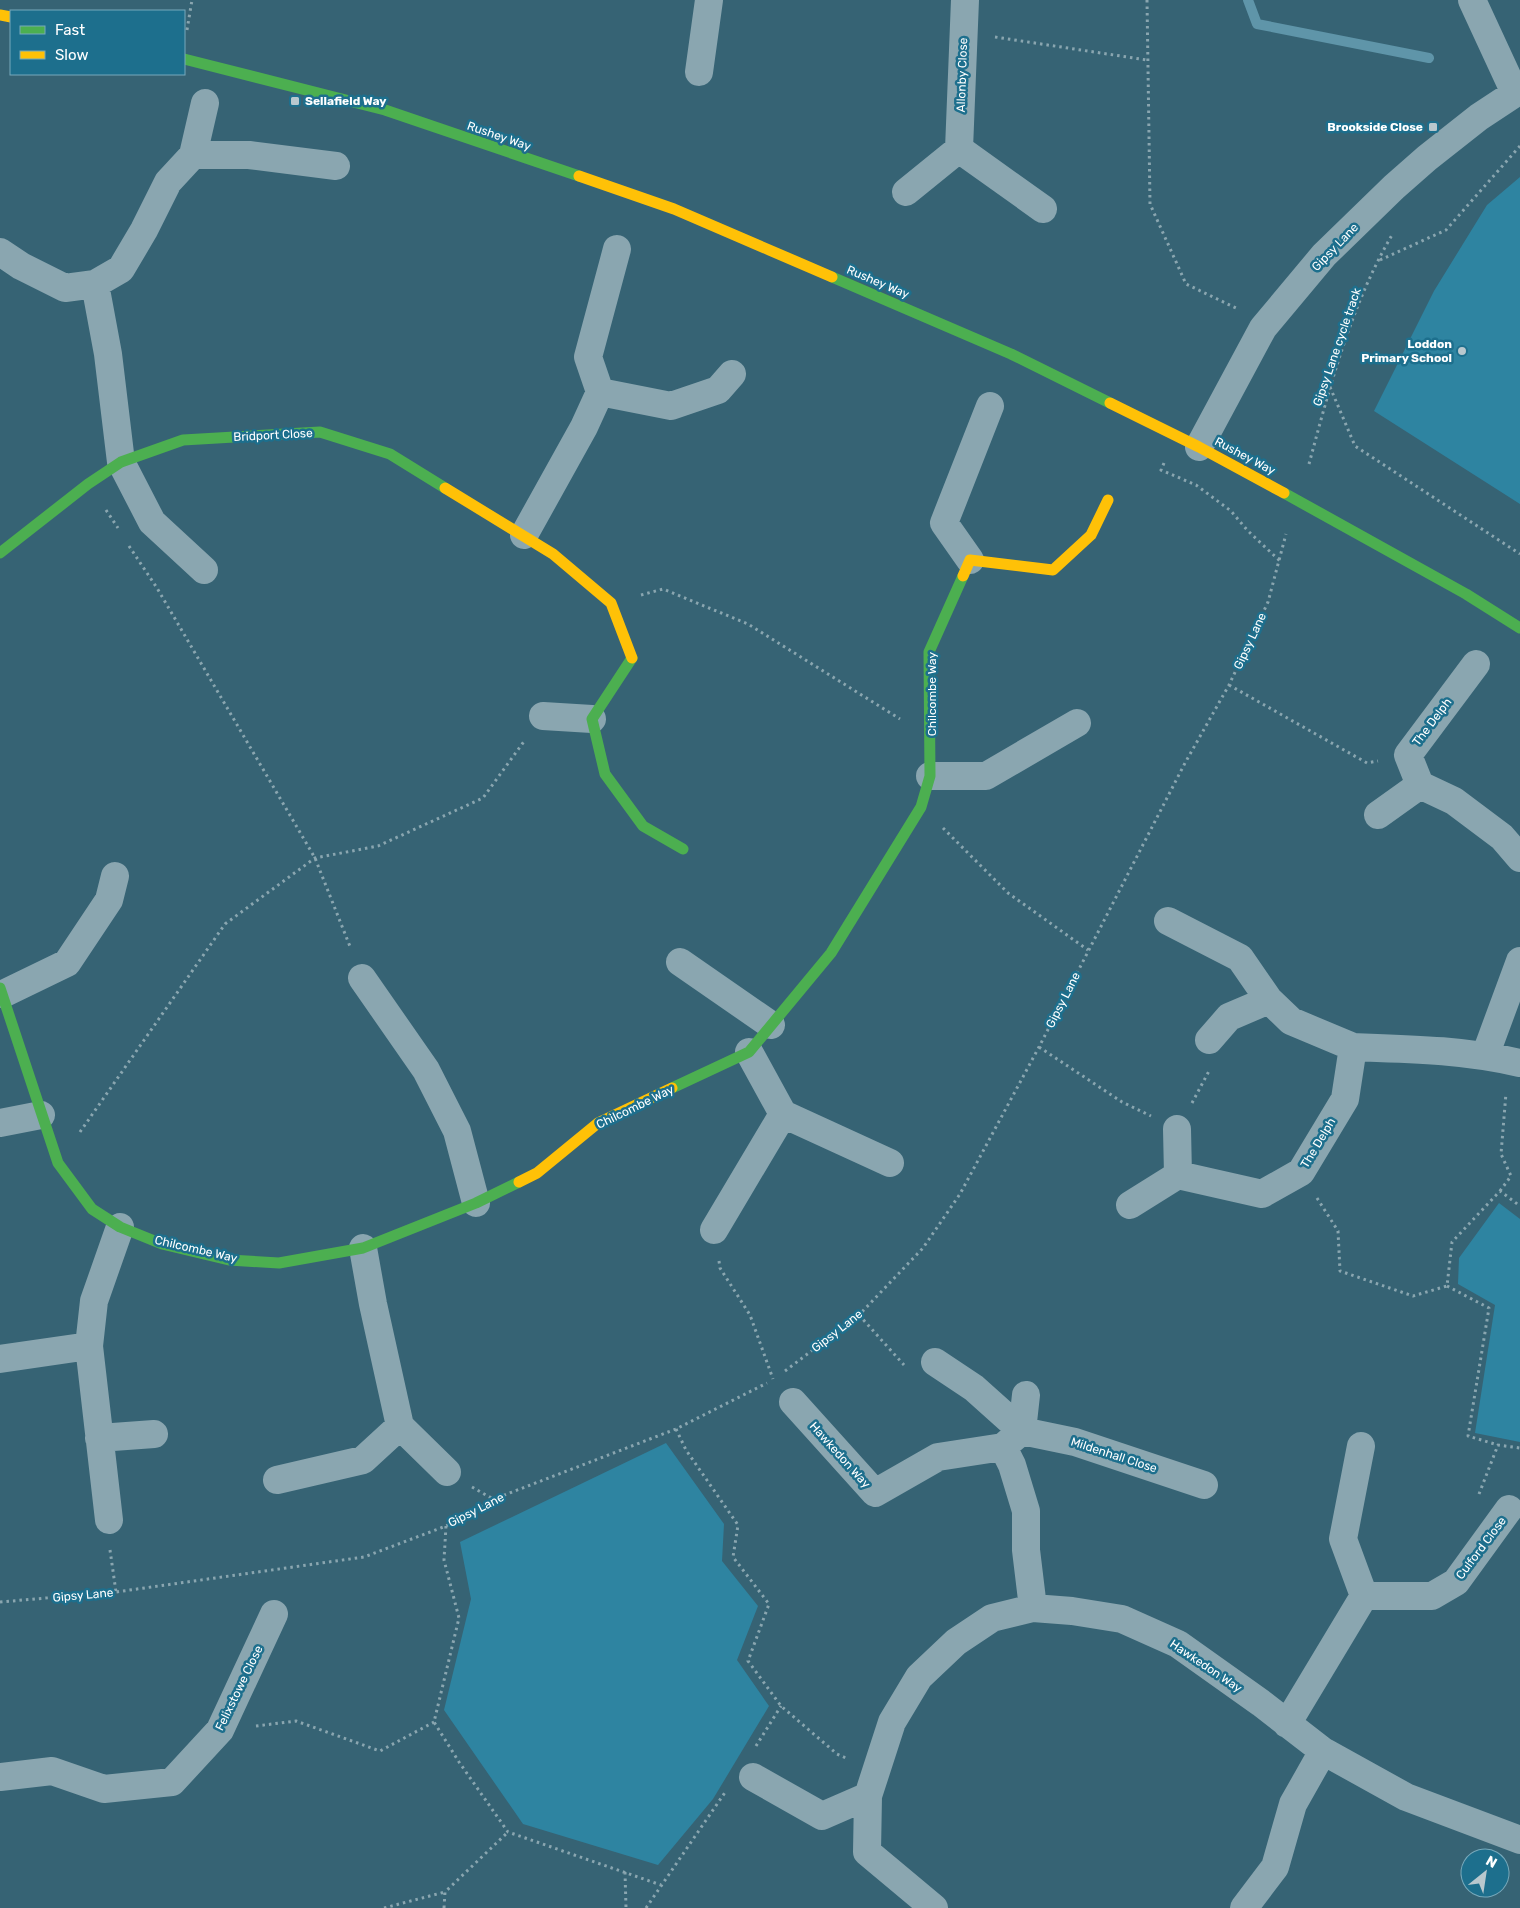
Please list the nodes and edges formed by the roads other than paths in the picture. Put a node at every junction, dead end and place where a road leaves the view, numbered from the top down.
1 (709, 0) edge
2 (965, 0) edge
3 (1472, 0) edge
4 (185, 59) edge
5 (699, 72) dead end
6 (1518, 92) edge
7 (205, 103) dead end
8 (959, 149) junction
9 (193, 155) junction
10 (336, 166) dead end
11 (906, 192) dead end
12 (1043, 208) dead end
13 (617, 249) dead end
14 (0, 252) edge
15 (95, 284) junction
16 (732, 374) dead end
17 (600, 392) junction
18 (990, 406) dead end
19 (1199, 447) junction
20 (121, 462) junction
21 (1108, 500) dead end
22 (524, 535) junction
23 (0, 553) edge
24 (970, 560) junction
25 (204, 570) dead end
26 (1520, 628) edge
27 (1476, 664) dead end
28 (542, 716) road end
29 (592, 719) junction
30 (1077, 723) dead end
31 (930, 776) junction
32 (1420, 784) junction
33 (1378, 815) dead end
34 (683, 849) dead end
35 (1520, 858) edge
36 (114, 876) dead end
37 (1168, 921) dead end
38 (1520, 961) edge
39 (680, 962) dead end
40 (362, 978) road end
41 (2, 991) edge
42 (1269, 1000) junction
43 (771, 1026) junction
44 (1354, 1047) junction
45 (749, 1052) junction
46 (1211, 1052) road end
47 (1505, 1060) edge
48 (783, 1114) junction
49 (41, 1115) junction
50 (0, 1123) edge
51 (1178, 1129) road end
52 (890, 1163) dead end
53 (1178, 1175) junction
54 (476, 1203) junction
55 (1130, 1205) dead end
56 (120, 1227) junction
57 (714, 1230) road end
58 (363, 1248) junction
59 (89, 1346) junction
60 (0, 1359) edge
61 (935, 1362) dead end
62 (1026, 1395) dead end
63 (792, 1402) dead end
64 (400, 1426) junction
65 (154, 1434) dead end
66 (99, 1438) junction
67 (1012, 1439) junction
68 (1361, 1446) dead end
69 (447, 1472) dead end
70 (277, 1480) dead end
71 (1204, 1485) dead end
72 (1509, 1509) dead end
73 (109, 1520) dead end
74 (1364, 1596) junction
75 (1033, 1608) junction
76 (274, 1614) dead end
77 (1287, 1724) junction
78 (1322, 1751) junction
79 (745, 1772) road end
80 (0, 1777) edge
81 (872, 1784) junction
82 (1520, 1840) edge
83 (934, 1908) edge
84 (1244, 1908) edge

1 - 5 street
2 - 8 street, Allonby Close
3 - 6 street
4 - 19 street, Rushey Way
6 - 19 street, Gipsy Lane
7 - 9 street
8 - 11 street
8 - 12 street
9 - 10 street
9 - 15 street
13 - 17 street
14 - 15 street
15 - 20 street
16 - 17 street
17 - 22 street
18 - 24 street
19 - 26 street, Rushey Way
20 - 22 street, Bridport Close
20 - 23 street, Bridport Close
20 - 25 street
21 - 24 street
22 - 29 street, Bridport Close
24 - 31 street, Chilcombe Way
27 - 32 street, The Delph
28 - 29 street
29 - 34 street
30 - 31 street
31 - 43 street, Chilcombe Way
32 - 33 street
32 - 35 street
36 - 41 street, Chilcombe Way
37 - 42 street
38 - 47 street
39 - 43 street
40 - 54 street
41 - 49 street, Chilcombe Way
42 - 44 street
42 - 46 street
43 - 45 street, Chilcombe Way
44 - 47 street
44 - 53 street, The Delph
45 - 48 street
45 - 54 street, Chilcombe Way
48 - 52 street
48 - 57 street
49 - 50 street
49 - 56 street, Chilcombe Way
51 - 53 street
53 - 55 street
54 - 58 street, Chilcombe Way
56 - 58 street, Chilcombe Way
56 - 59 street
58 - 64 street
59 - 60 street
59 - 66 street
61 - 67 street
62 - 67 street
63 - 67 street, Hawkedon Way
64 - 69 street
64 - 70 street
65 - 66 street
66 - 73 street
67 - 71 street, Mildenhall Close
67 - 75 street
68 - 74 street
72 - 74 street, Culford Close
74 - 77 street
75 - 77 street, Hawkedon Way
75 - 81 street, Hawkedon Way
76 - 80 street, Felixstowe Close
77 - 78 street, Hawkedon Way
78 - 82 street, Hawkedon Way
78 - 84 street
79 - 81 street
81 - 83 street, Hawkedon Way

